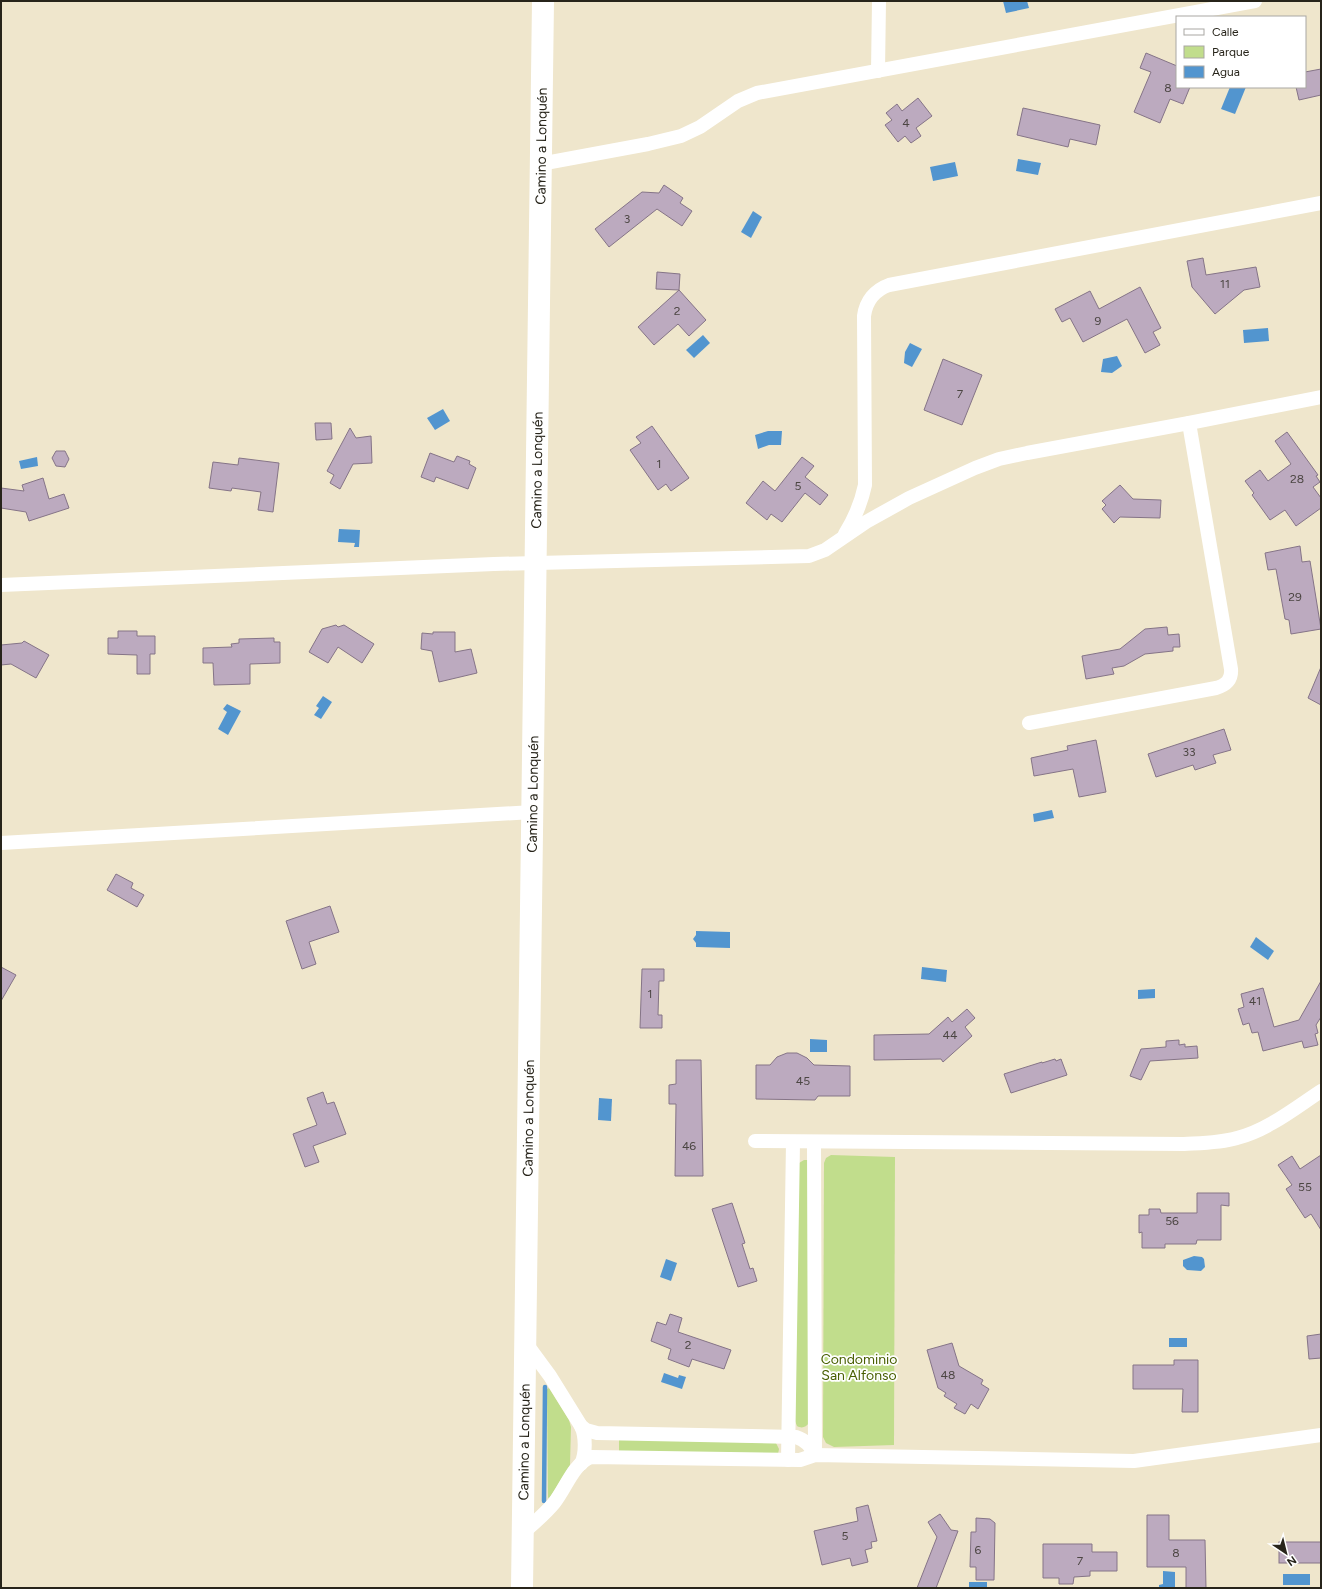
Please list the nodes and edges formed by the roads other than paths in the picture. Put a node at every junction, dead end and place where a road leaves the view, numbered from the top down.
1 (543, 1) edge
2 (879, 1) edge
3 (1255, 1) edge
4 (878, 71) junction
5 (540, 164) junction
6 (1321, 203) edge
7 (1321, 397) edge
8 (1190, 423) junction
9 (843, 538) junction
10 (536, 563) junction
11 (1, 585) edge
12 (1029, 723) dead end
13 (533, 812) junction
14 (1, 843) edge
15 (1321, 1091) edge
16 (755, 1141) dead end
17 (793, 1142) junction
18 (814, 1142) junction
19 (525, 1342) junction
20 (581, 1426) junction
21 (1321, 1435) edge
22 (788, 1436) junction
23 (815, 1455) junction
24 (788, 1460) junction
25 (581, 1464) junction
26 (523, 1533) junction
27 (522, 1588) edge

1 - 5 main road, Camino a Lonquén
2 - 4 street
3 - 4 street
4 - 5 street
5 - 10 main road, Camino a Lonquén
6 - 9 street
7 - 8 street
8 - 9 street
8 - 12 street
9 - 10 street
10 - 11 street
10 - 13 main road, Camino a Lonquén
13 - 14 street
13 - 19 main road, Camino a Lonquén
15 - 18 street
16 - 17 street
17 - 18 street
17 - 22 street
18 - 23 street
19 - 20 street
19 - 26 main road, Camino a Lonquén
20 - 22 street
20 - 25 street
21 - 23 street
22 - 23 street
22 - 24 street
23 - 24 street
24 - 25 street
25 - 26 street
26 - 27 main road, Camino a Lonquén

